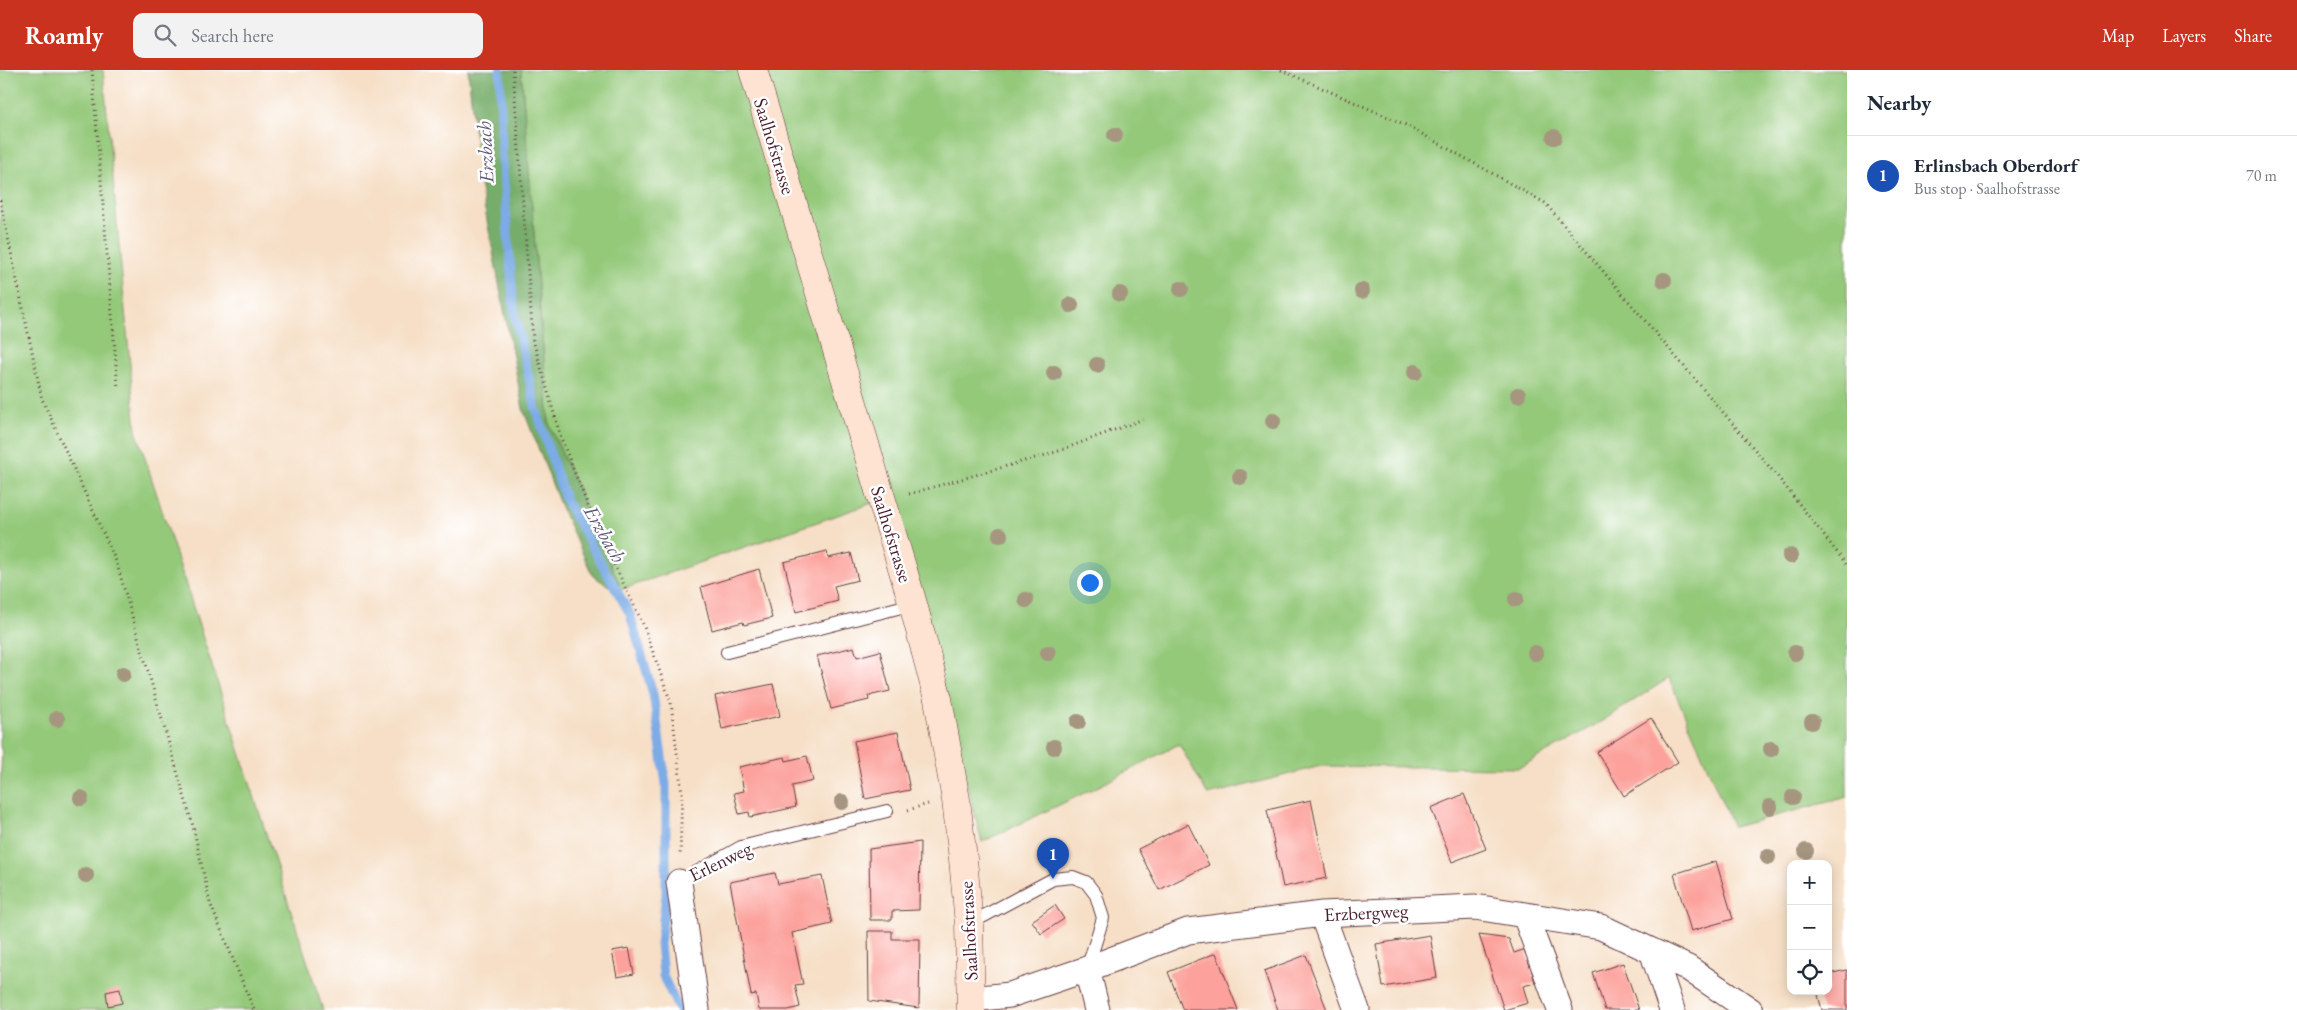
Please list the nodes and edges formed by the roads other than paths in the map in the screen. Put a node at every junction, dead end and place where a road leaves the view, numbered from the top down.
1 (753, 70) edge
2 (913, 604) junction
3 (727, 652) dead end
4 (887, 811) road end
5 (679, 882) joint
6 (1322, 914) junction
7 (1525, 915) junction
8 (969, 924) junction
9 (1652, 951) junction
10 (1087, 969) junction
11 (971, 1005) edge
12 (697, 1010) edge
13 (1097, 1010) edge
14 (1357, 1010) edge
15 (1560, 1010) edge
16 (1672, 1010) edge
17 (1750, 1010) edge

1 - 2 main road, Saalhofstrasse
2 - 3 lane
2 - 8 main road, Saalhofstrasse
4 - 5 lane, Erlenweg
5 - 12 street, Erlenweg
6 - 7 street, Erzbergweg
6 - 10 street, Erzbergweg
6 - 14 street
7 - 9 street, Erzbergweg
7 - 15 street
8 - 10 lane
8 - 11 main road, Saalhofstrasse
9 - 16 street
9 - 17 street, Erzbergweg
10 - 11 street, Erzbergweg
10 - 13 street

